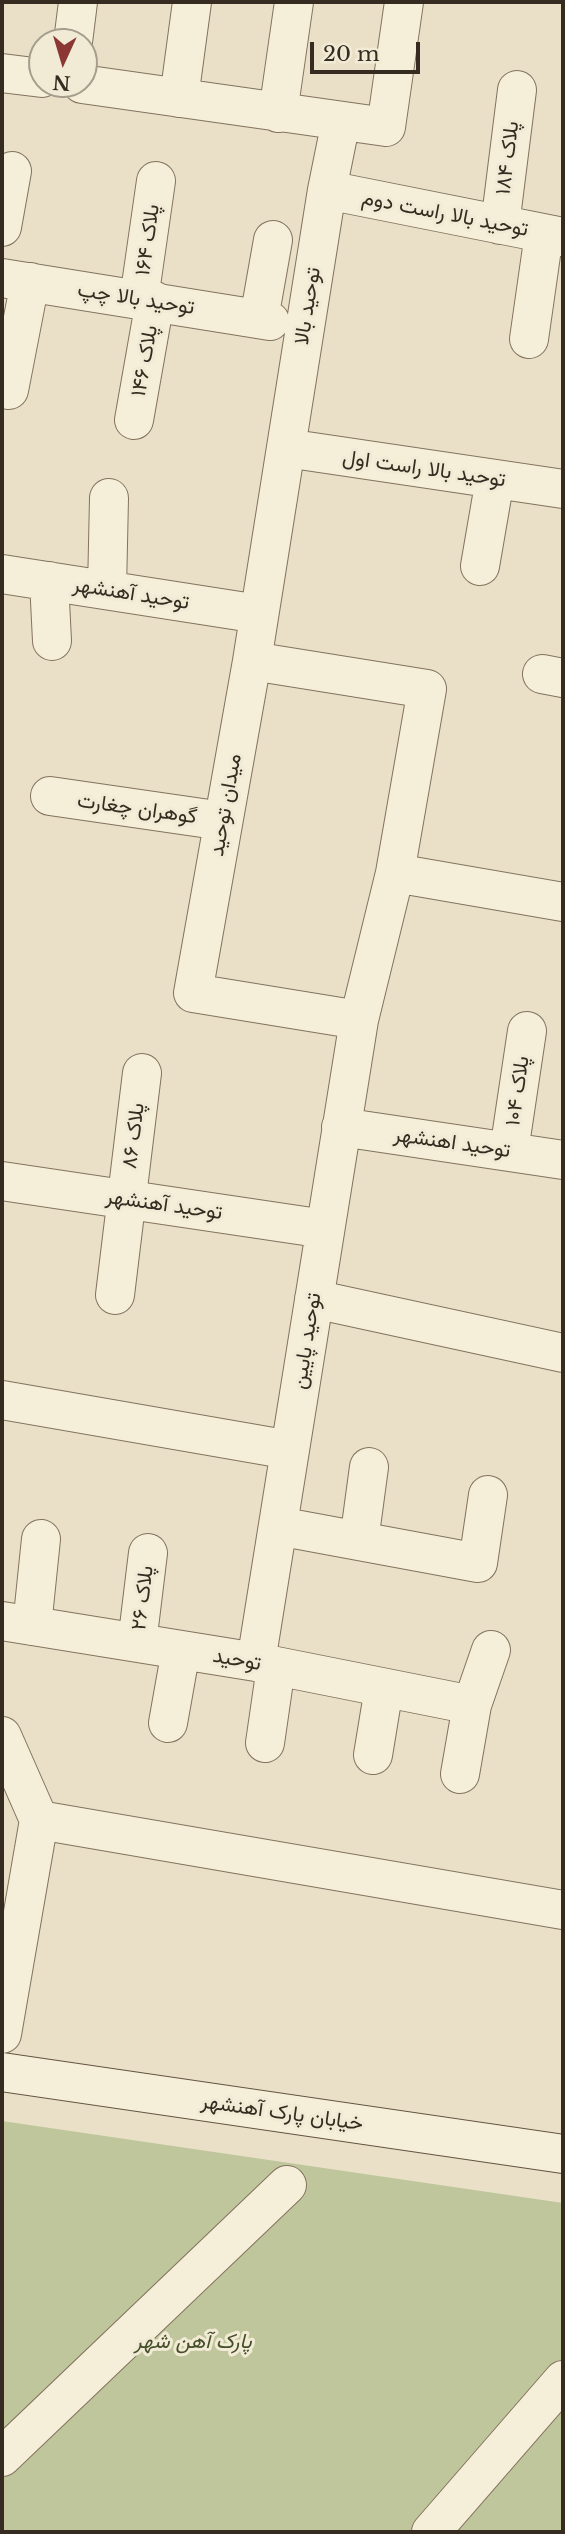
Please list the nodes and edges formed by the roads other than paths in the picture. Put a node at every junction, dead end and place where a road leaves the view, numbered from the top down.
1 (78, 2) edge
2 (192, 2) edge
3 (294, 2) edge
4 (404, 2) edge
5 (75, 28) edge
6 (2, 73) edge
7 (28, 76) edge
8 (98, 86) edge
9 (517, 90) dead end
10 (179, 98) junction
11 (278, 113) junction
12 (341, 121) junction
13 (12, 171) dead end
14 (156, 181) dead end
15 (327, 190) junction
16 (500, 225) junction
17 (2, 228) edge
18 (554, 236) edge
19 (273, 240) dead end
20 (16, 280) edge
21 (147, 300) junction
22 (529, 339) dead end
23 (9, 390) dead end
24 (134, 420) dead end
25 (286, 448) junction
26 (495, 479) junction
27 (563, 489) edge
28 (109, 498) dead end
29 (480, 566) dead end
30 (2, 574) edge
31 (49, 581) junction
32 (107, 590) junction
33 (259, 614) junction
34 (52, 641) dead end
35 (252, 661) junction
36 (50, 796) dead end
37 (223, 821) junction
38 (395, 873) junction
39 (563, 902) edge
40 (359, 1020) junction
41 (527, 1031) dead end
42 (142, 1073) dead end
43 (341, 1127) junction
44 (509, 1151) junction
45 (563, 1160) edge
46 (2, 1181) edge
47 (126, 1199) junction
48 (325, 1229) junction
49 (115, 1295) dead end
50 (314, 1300) junction
51 (563, 1353) edge
52 (2, 1400) edge
53 (290, 1450) junction
54 (369, 1467) dead end
55 (488, 1495) dead end
56 (278, 1525) junction
57 (41, 1539) dead end
58 (359, 1541) junction
59 (148, 1553) dead end
60 (17, 1623) edge
61 (137, 1643) junction
62 (181, 1650) junction
63 (491, 1650) dead end
64 (266, 1665) junction
65 (384, 1688) junction
66 (471, 1705) junction
67 (168, 1723) dead end
68 (2, 1736) edge
69 (265, 1743) dead end
70 (373, 1755) dead end
71 (460, 1774) dead end
72 (39, 1820) junction
73 (563, 1910) edge
74 (2, 2034) edge
75 (2, 2072) edge
76 (563, 2154) edge
77 (287, 2185) dead end
78 (563, 2381) edge
79 (2, 2457) edge
80 (431, 2532) edge

1 - 5 street
2 - 10 street
3 - 11 street
4 - 12 street
6 - 7 street
8 - 10 street
9 - 16 street, پلاک ۱۸۴
10 - 11 street
11 - 12 street
12 - 15 street, توحید بالا
13 - 17 street
14 - 21 street, پلاک ۱۶۴
15 - 16 street, توحید بالا راست دوم
15 - 25 street, توحید بالا
16 - 18 street, توحید بالا راست دوم
18 - 22 street
19 - 21 street, توحید بالا چپ
20 - 21 street, توحید بالا چپ
20 - 23 street
21 - 24 street, پلاک ۱۴۶
25 - 26 street, توحید بالا راست اول
25 - 33 street, توحید بالا
26 - 27 street, توحید بالا راست اول
26 - 29 street
28 - 32 street
30 - 31 street, توحید آهنشهر
31 - 32 street, توحید آهنشهر
31 - 34 street
32 - 33 street, توحید آهنشهر
33 - 35 street, توحید بالا
35 - 37 street, میدان توحید
35 - 38 street
36 - 37 street, گوهران چغارت
37 - 40 street, میدان توحید
38 - 39 street
38 - 40 street
40 - 43 street, توحید پایین
41 - 44 street, پلاک ۱۰۴
42 - 47 street, پلاک ۸۶
43 - 44 street, توحید اهنشهر
43 - 48 street, توحید پایین
44 - 45 street, توحید اهنشهر
46 - 47 street, توحید آهنشهر
47 - 48 street, توحید آهنشهر
47 - 49 street, پلاک ۸۶
48 - 50 street, توحید پایین
50 - 51 street
50 - 53 street, توحید پایین
52 - 53 street
53 - 56 street, توحید پایین
54 - 58 street
55 - 58 street
56 - 58 street
56 - 64 street, توحید پایین
57 - 60 street
59 - 61 street, پلاک ۲۶
60 - 61 street, توحید
61 - 62 street, توحید
62 - 64 street, توحید
62 - 67 street
63 - 66 street
64 - 65 street, توحید
64 - 69 street, توحید پایین
65 - 66 street, توحید
65 - 70 street
66 - 71 street
68 - 72 street
72 - 73 street
72 - 74 street
75 - 76 street, خیابان پارک آهنشهر
77 - 79 street
78 - 80 street

